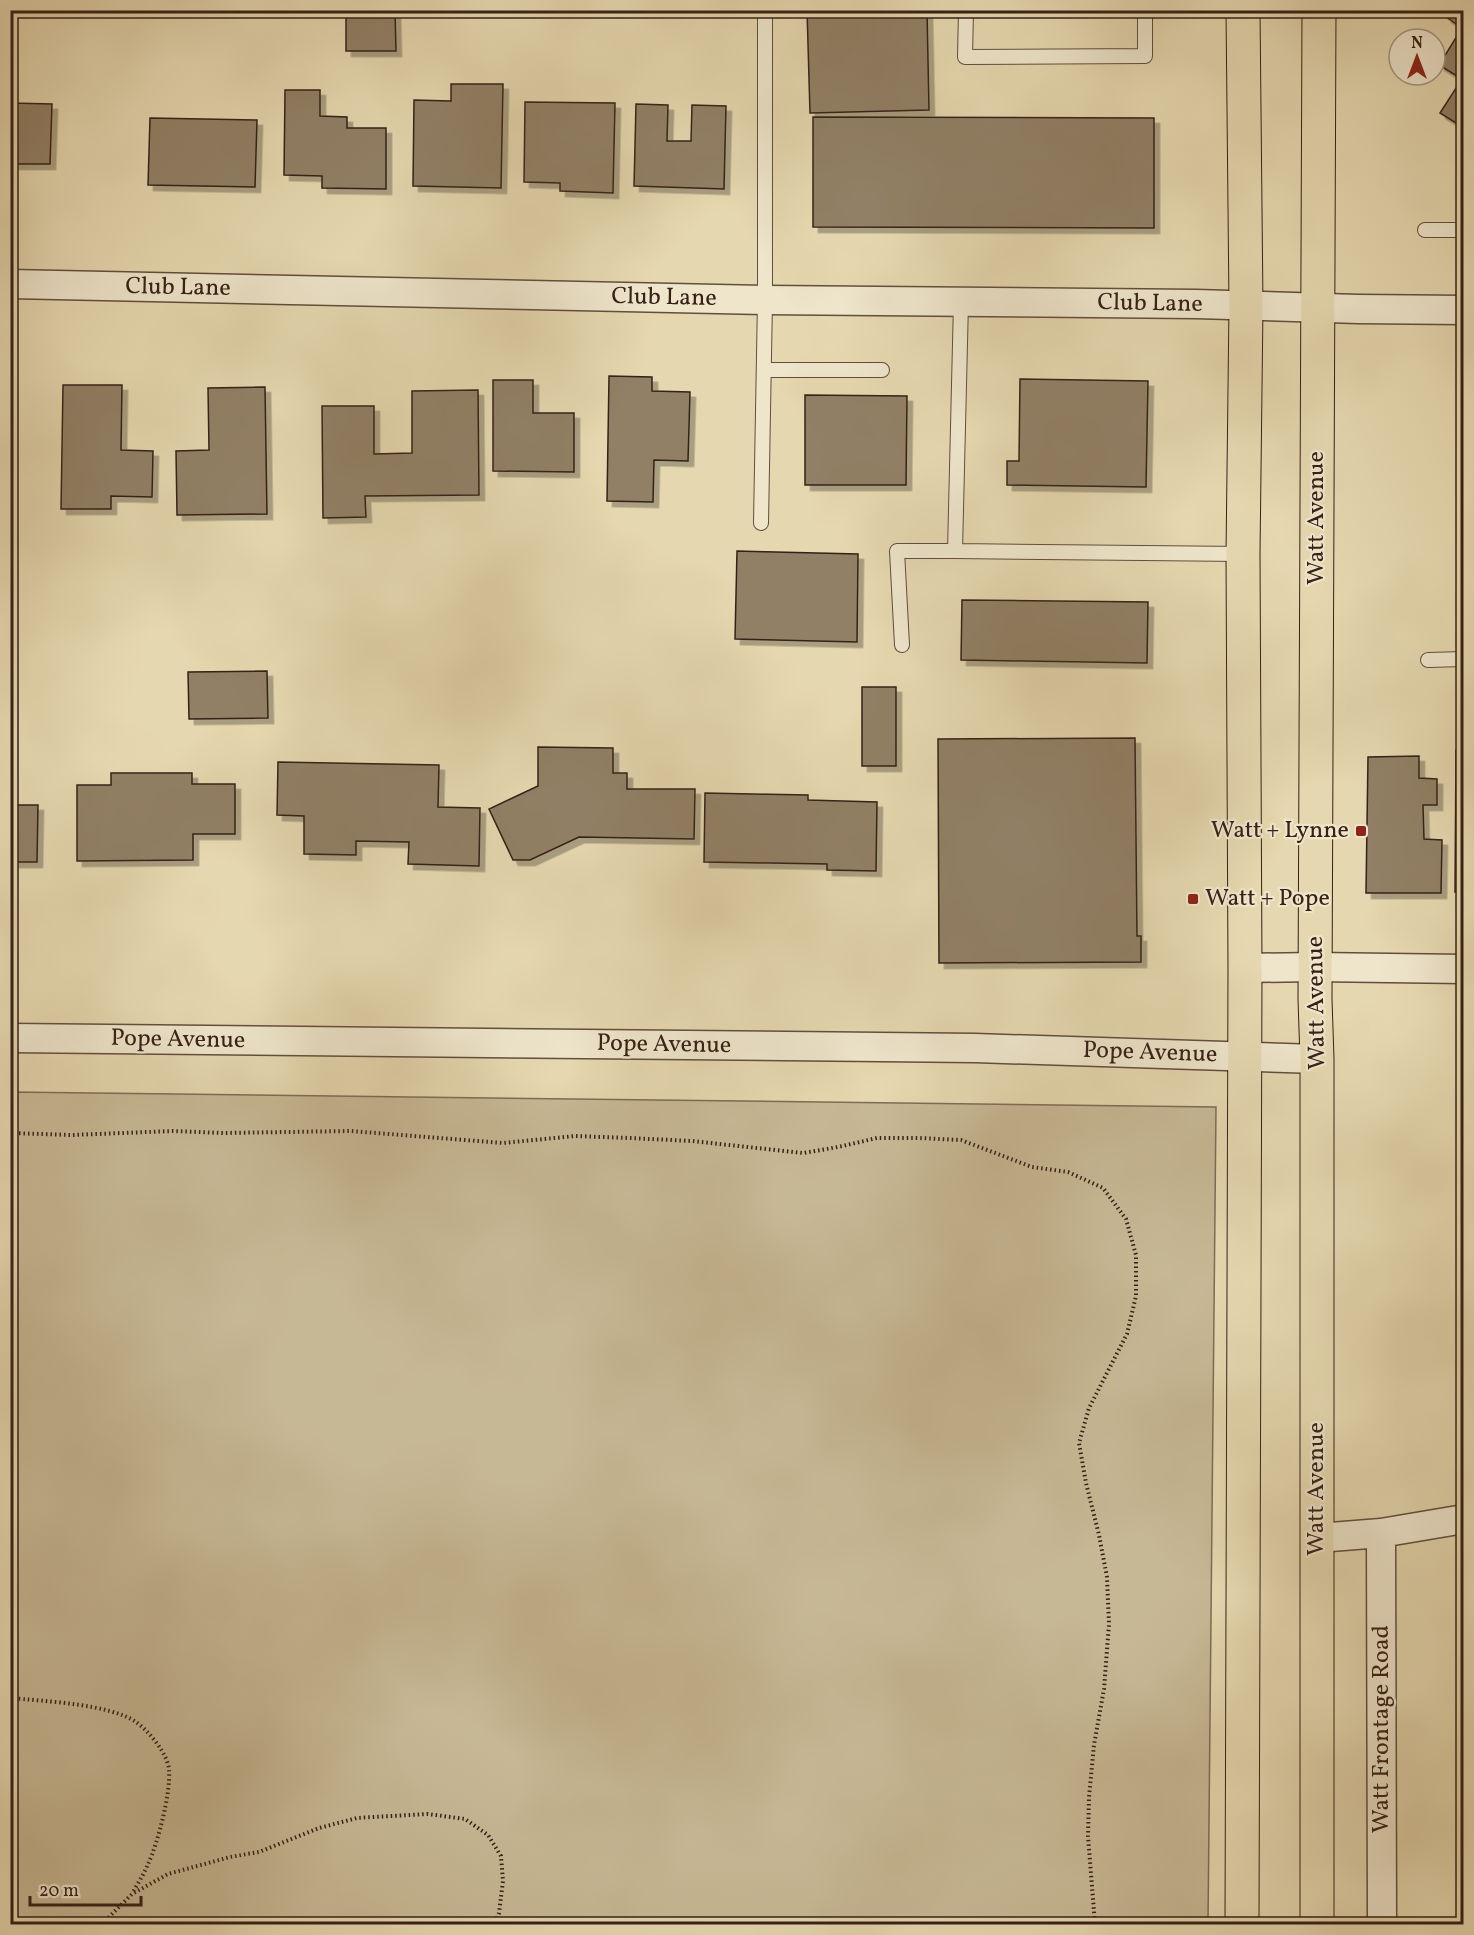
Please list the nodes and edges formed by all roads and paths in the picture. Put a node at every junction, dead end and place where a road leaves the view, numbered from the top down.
1 (765, 10) edge
2 (966, 10) edge
3 (1145, 10) edge
4 (1244, 10) edge
5 (1319, 10) edge
6 (1425, 230) dead end
7 (1464, 230) edge
8 (10, 284) edge
9 (765, 300) junction
10 (961, 302) junction
11 (1246, 306) junction
12 (1317, 308) junction
13 (1464, 310) edge
14 (764, 370) junction
15 (882, 370) dead end
16 (761, 523) dead end
17 (955, 551) junction
18 (1243, 554) junction
19 (902, 645) dead end
20 (1464, 659) edge
21 (1428, 660) dead end
22 (1316, 966) junction
23 (1245, 968) junction
24 (1464, 969) edge
25 (10, 1038) edge
26 (1243, 1056) junction
27 (1317, 1059) junction
28 (10, 1133) edge
29 (1464, 1519) edge
30 (1381, 1533) junction
31 (1318, 1539) junction
32 (10, 1698) edge
33 (132, 1894) junction
34 (102, 1924) edge
35 (494, 1924) edge
36 (1095, 1924) edge
37 (1242, 1924) edge
38 (1317, 1924) edge
39 (1382, 1924) edge

1 - 9 lane
2 - 3 lane
4 - 11 main road
5 - 12 main road, Watt Avenue
6 - 7 lane
8 - 9 street, Club Lane
9 - 10 street, Club Lane
9 - 14 lane
10 - 11 street, Club Lane
10 - 17 lane
11 - 12 street, Club Lane
11 - 18 main road
12 - 13 street, Club Lane
12 - 22 main road, Watt Avenue
14 - 15 lane
14 - 16 lane
17 - 18 lane
17 - 19 lane
18 - 23 main road
20 - 21 lane
22 - 23 street
22 - 24 street
22 - 27 main road, Watt Avenue
23 - 26 main road
25 - 26 street, Pope Avenue
26 - 27 street, Pope Avenue
26 - 37 main road
27 - 31 main road, Watt Avenue
28 - 36 path
29 - 30 street
30 - 31 street
30 - 39 street, Watt Frontage Road
31 - 38 main road, Watt Avenue
32 - 33 path
33 - 34 path
33 - 35 path

